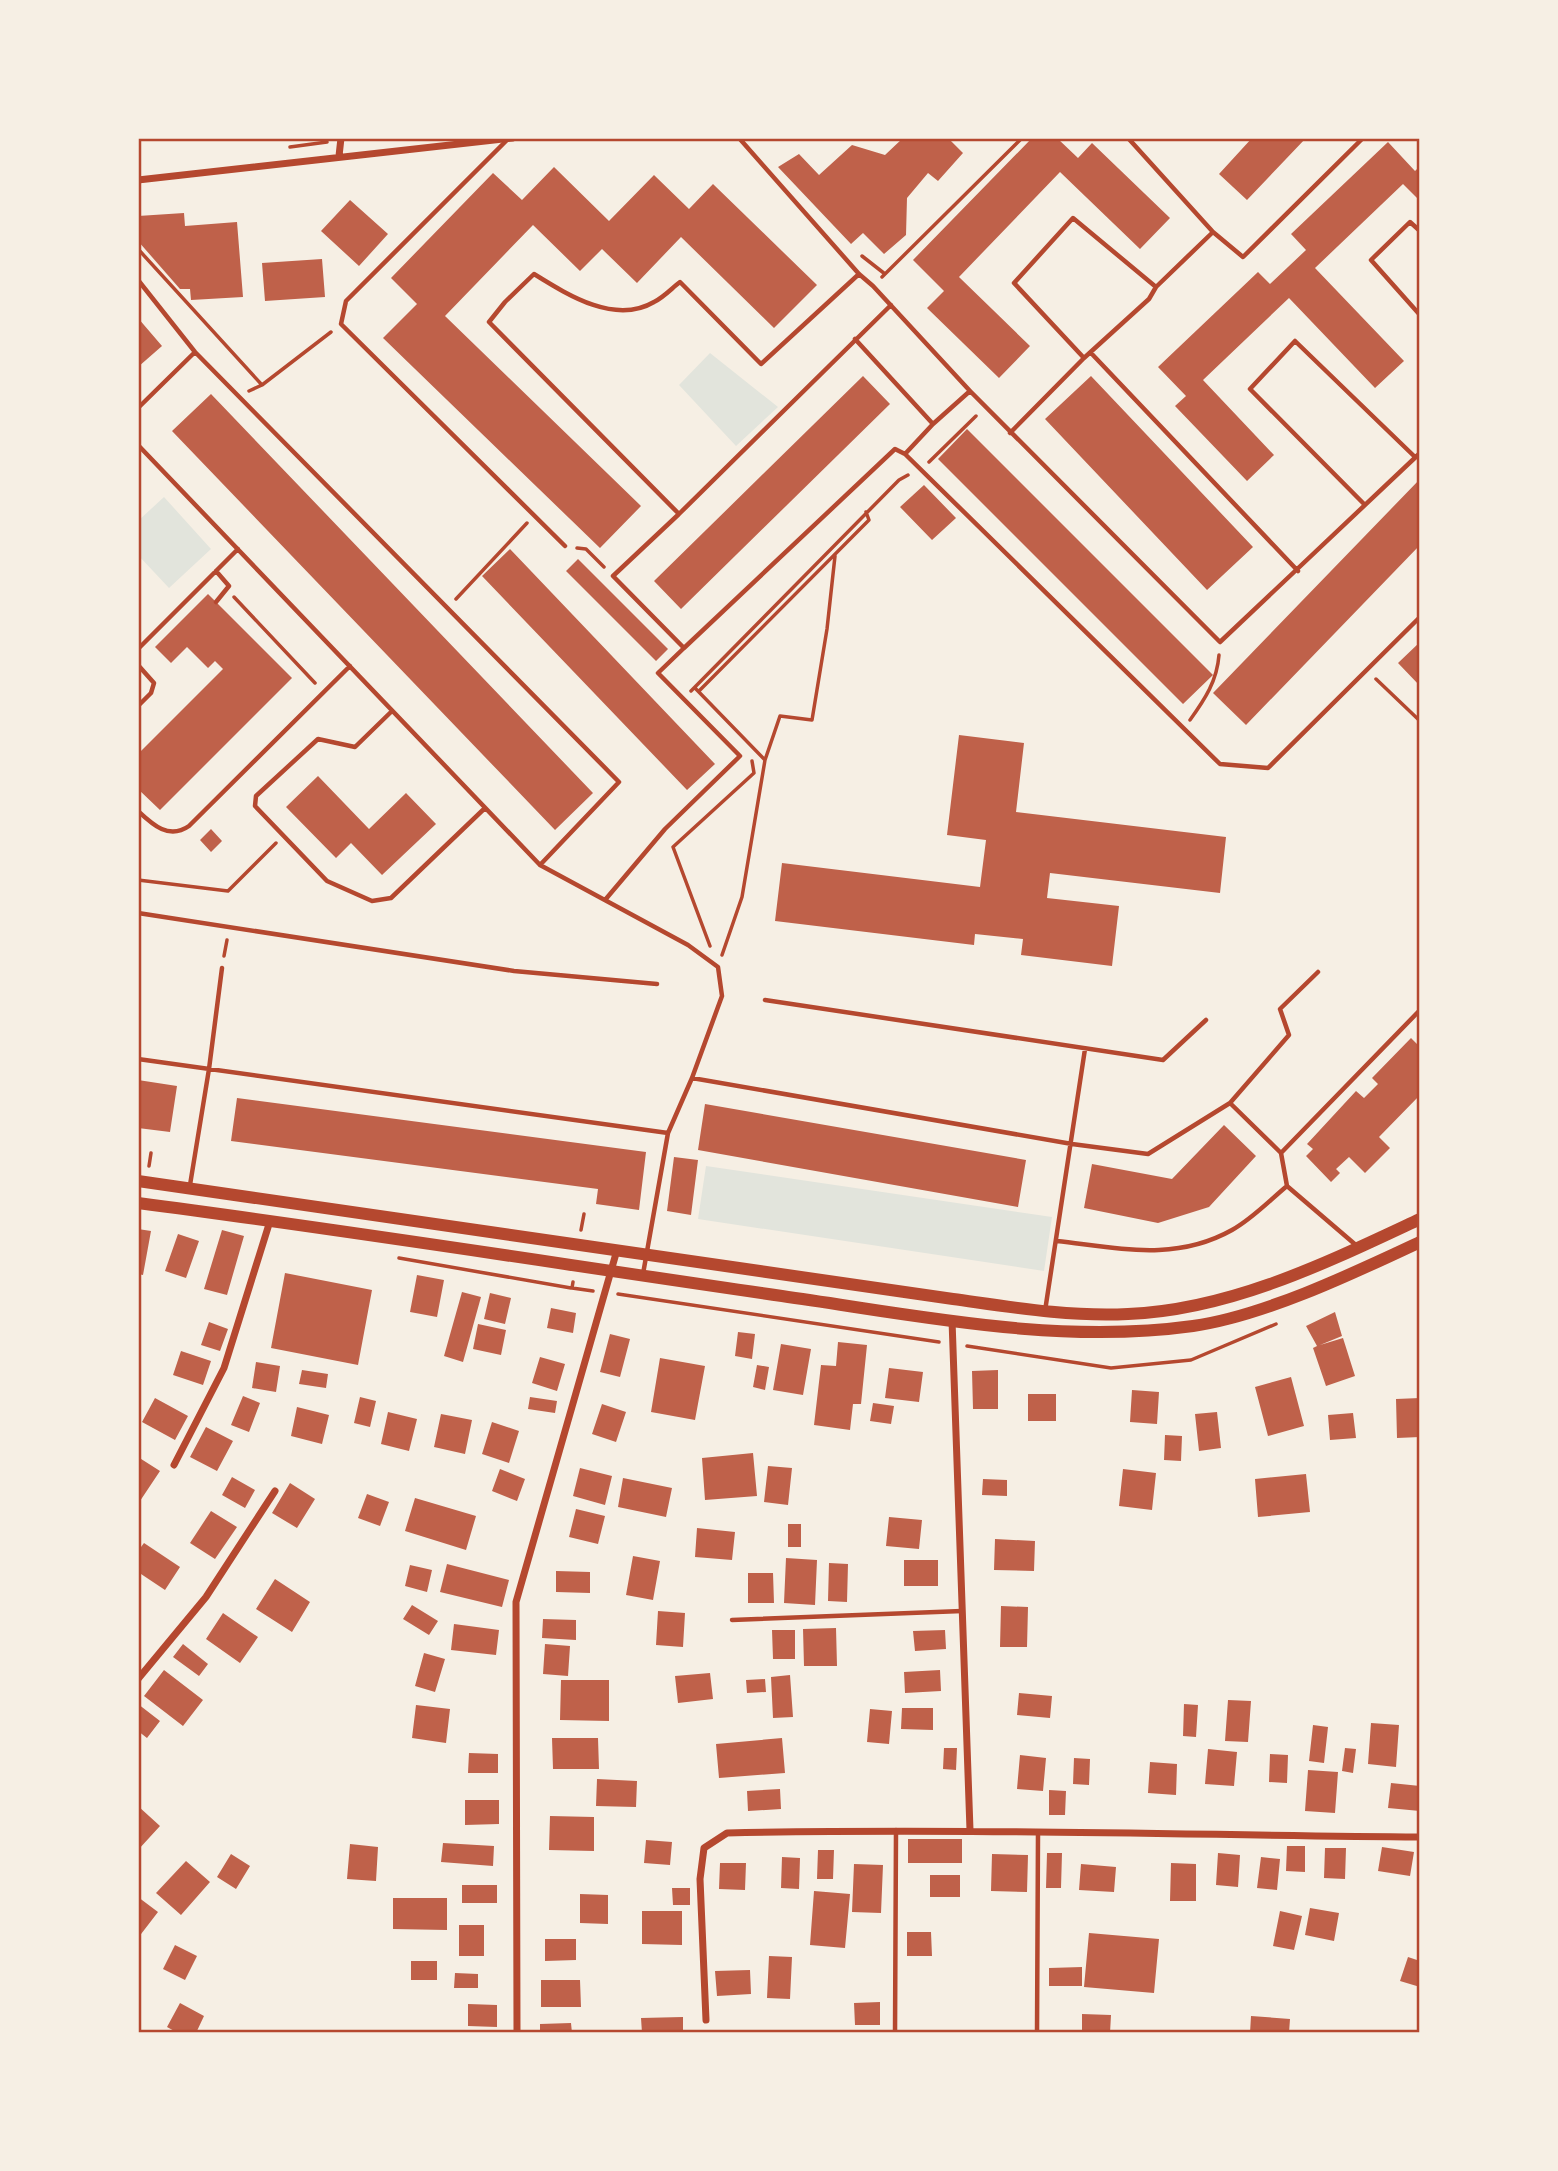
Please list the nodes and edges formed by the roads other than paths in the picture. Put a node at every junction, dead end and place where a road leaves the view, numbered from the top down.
1 (341, 138) edge
2 (739, 138) edge
3 (1128, 138) edge
4 (1363, 138) edge
5 (511, 139) edge
6 (339, 156) junction
7 (138, 180) edge
8 (1420, 231) edge
9 (1213, 232) junction
10 (859, 274) junction
11 (138, 280) edge
12 (1156, 287) junction
13 (891, 305) junction
14 (1420, 315) edge
15 (855, 339) junction
16 (195, 352) junction
17 (1091, 353) junction
18 (1084, 358) junction
19 (970, 391) junction
20 (138, 408) edge
21 (933, 424) junction
22 (1010, 433) junction
23 (138, 445) edge
24 (905, 454) junction
25 (1418, 455) edge
26 (1365, 505) junction
27 (679, 514) junction
28 (565, 546) road end
29 (238, 549) junction
30 (216, 571) junction
31 (1298, 571) junction
32 (216, 602) dead end
33 (1420, 617) edge
34 (684, 648) junction
35 (138, 649) edge
36 (138, 665) edge
37 (350, 666) junction
38 (138, 706) edge
39 (393, 711) junction
40 (485, 808) junction
41 (138, 811) edge
42 (540, 865) junction
43 (605, 900) junction
44 (138, 913) edge
45 (222, 968) road end
46 (1318, 972) dead end
47 (657, 984) dead end
48 (765, 1000) dead end
49 (1420, 1010) edge
50 (1206, 1020) dead end
51 (1085, 1049) junction
52 (138, 1059) edge
53 (209, 1069) junction
54 (692, 1078) junction
55 (1230, 1103) junction
56 (668, 1133) junction
57 (1072, 1144) junction
58 (1281, 1153) junction
59 (138, 1181) edge
60 (1287, 1186) junction
61 (190, 1188) junction
62 (138, 1203) edge
63 (1420, 1219) edge
64 (270, 1221) junction
65 (1057, 1241) junction
66 (1420, 1241) edge
67 (1358, 1247) junction
68 (618, 1250) junction
69 (647, 1254) junction
70 (612, 1271) junction
71 (643, 1276) junction
72 (1045, 1311) junction
73 (952, 1320) junction
74 (174, 1465) dead end
75 (275, 1491) dead end
76 (963, 1611) junction
77 (732, 1620) dead end
78 (138, 1679) edge
79 (896, 1829) junction
80 (970, 1830) junction
81 (1038, 1833) junction
82 (1420, 1837) edge
83 (706, 2020) dead end
84 (517, 2033) edge
85 (895, 2033) edge
86 (1037, 2033) edge

1 - 6 street
2 - 10 lane
3 - 9 lane
4 - 9 lane
5 - 6 street
5 - 28 lane
6 - 7 street
8 - 14 lane
9 - 12 lane
10 - 13 lane
10 - 27 lane
11 - 16 lane
12 - 17 lane
12 - 18 lane
13 - 15 lane
13 - 19 lane
15 - 21 lane
15 - 27 lane
16 - 20 lane
16 - 42 lane
17 - 18 lane
17 - 31 lane
18 - 22 lane
19 - 21 lane
19 - 22 lane
21 - 24 lane
22 - 31 lane
23 - 29 lane
24 - 33 lane
24 - 34 lane
25 - 26 lane
25 - 26 lane
26 - 31 lane
27 - 34 lane
29 - 30 lane
29 - 37 lane
30 - 32 lane
30 - 35 lane
34 - 43 lane
36 - 38 lane
37 - 39 lane
37 - 41 lane
39 - 40 lane
39 - 40 lane
40 - 42 lane
42 - 43 lane
43 - 54 lane
44 - 47 lane
45 - 53 lane
46 - 55 lane
48 - 51 lane
49 - 58 lane
50 - 51 lane
51 - 57 lane
52 - 53 lane
53 - 56 lane
53 - 61 lane
54 - 56 lane
54 - 57 lane
55 - 57 lane
55 - 58 lane
56 - 69 lane
57 - 65 lane
58 - 60 lane
59 - 61 main road
60 - 65 lane
60 - 67 lane
61 - 68 main road
62 - 64 main road
63 - 67 main road
64 - 70 main road
64 - 74 street
65 - 72 lane
66 - 73 main road
67 - 72 main road
68 - 69 main road
68 - 70 street
69 - 71 lane
69 - 72 main road
70 - 71 main road
70 - 84 street
71 - 73 main road
73 - 76 street
75 - 78 street
76 - 77 lane
76 - 80 street
79 - 80 street
79 - 83 street
79 - 85 lane
80 - 81 street
81 - 82 street
81 - 86 lane

